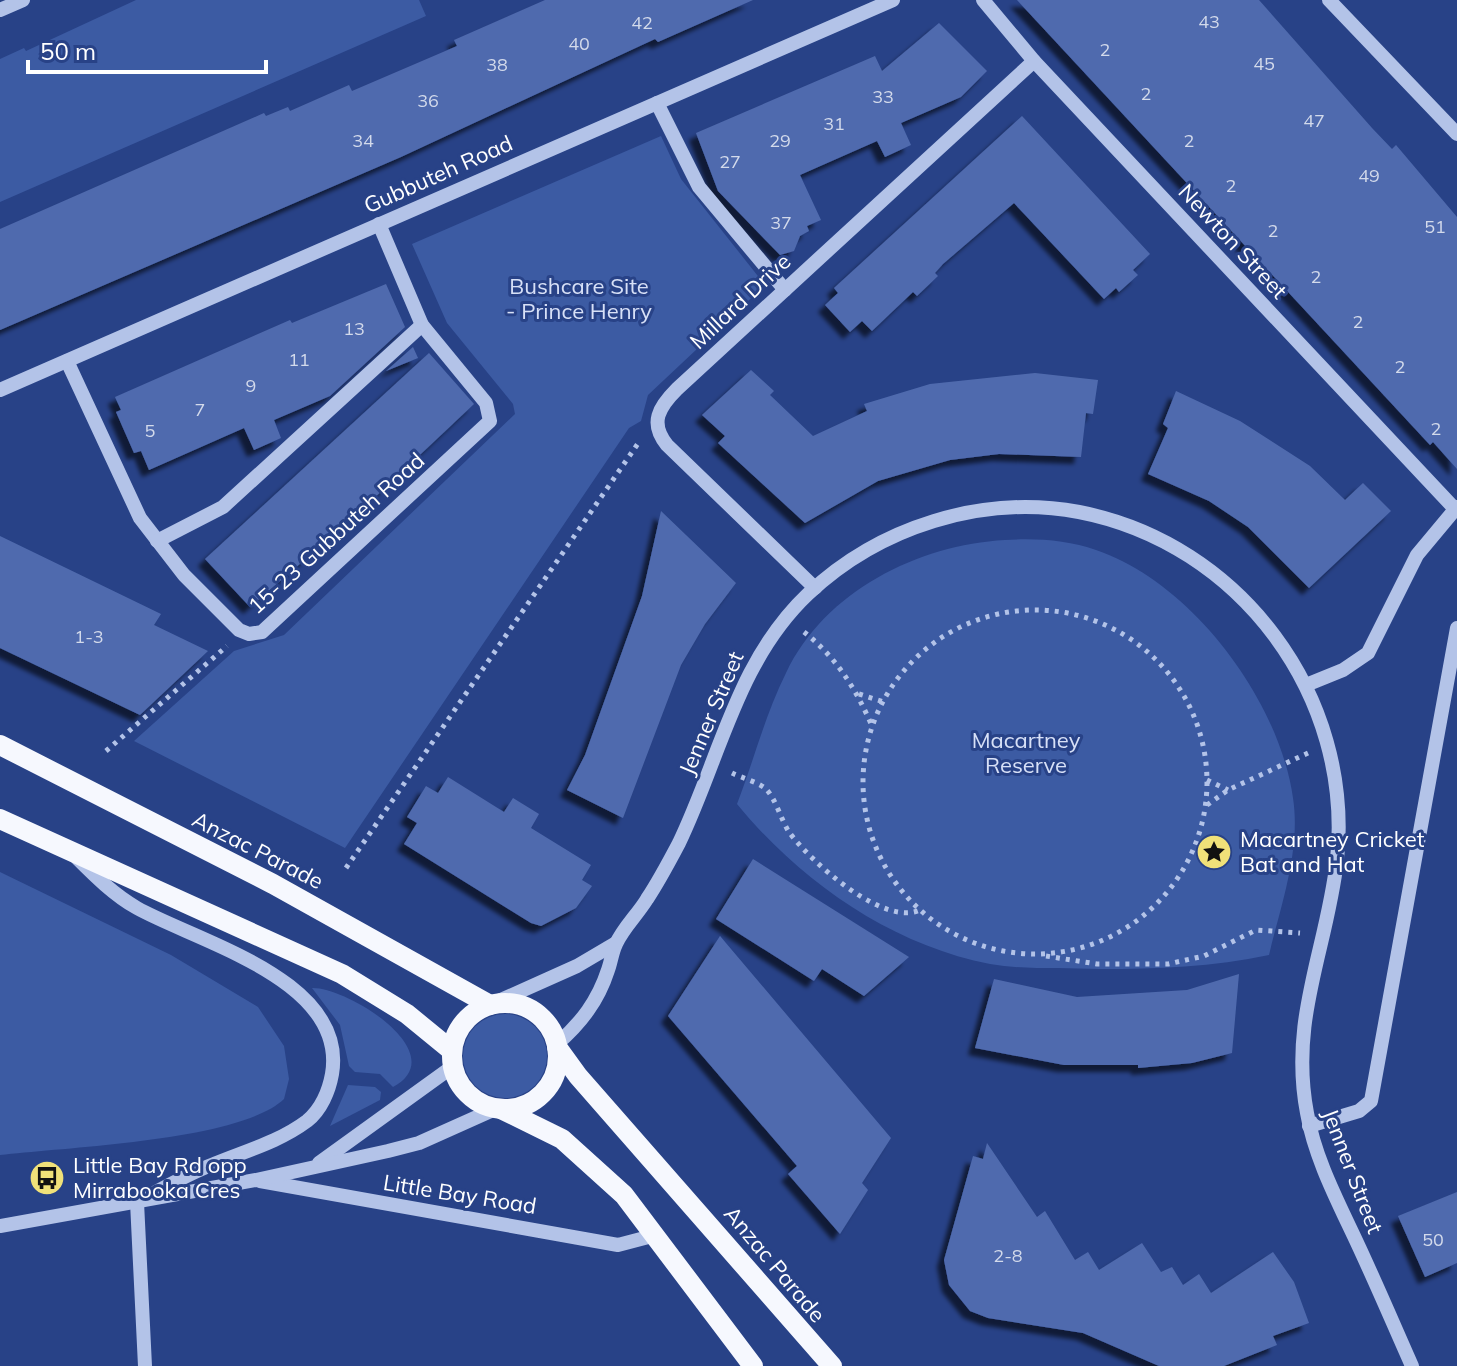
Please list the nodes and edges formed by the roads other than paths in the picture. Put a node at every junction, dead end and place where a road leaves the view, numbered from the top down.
1 (23, 0) edge
2 (893, 0) edge
3 (983, 0) edge
4 (1329, 0) edge
5 (0, 10) edge
6 (1034, 61) junction
7 (657, 103) junction
8 (1457, 134) edge
9 (379, 224) junction
10 (785, 290) junction
11 (422, 325) junction
12 (67, 361) junction
13 (0, 390) edge
14 (1456, 508) edge
15 (157, 541) junction
16 (815, 588) junction
17 (1457, 628) edge
18 (1306, 685) junction
19 (0, 745) edge
20 (0, 819) edge
21 (72, 852) junction
22 (616, 943) junction
23 (491, 1005) junction
24 (557, 1046) junction
25 (452, 1058) junction
26 (499, 1109) junction
27 (1309, 1126) junction
28 (315, 1165) junction
29 (256, 1180) junction
30 (137, 1202) junction
31 (0, 1226) edge
32 (656, 1235) junction
33 (145, 1366) edge
34 (753, 1366) edge
35 (832, 1366) edge
36 (1412, 1366) edge

1 - 5 street
2 - 7 street, Gubbuteh Road
3 - 6 street, Newton Street
4 - 8 street
6 - 10 street, Millard Drive
6 - 14 street, Newton Street
7 - 9 street, Gubbuteh Road
7 - 10 street
9 - 11 street, 15-23 Gubbuteh Road
9 - 12 street, Gubbuteh Road
10 - 16 street, Millard Drive
11 - 15 street
11 - 15 street, 15-23 Gubbuteh Road
12 - 13 street, Gubbuteh Road
12 - 15 street, 15-23 Gubbuteh Road
14 - 18 street
16 - 18 street, Jenner Street
16 - 22 street, Jenner Street
17 - 27 street
18 - 27 street, Jenner Street
19 - 23 main road, Anzac Parade
20 - 21 main road
21 - 25 main road
21 - 30 street
22 - 23 street, Jenner Street
22 - 24 street, Jenner Street
23 - 24 main road
23 - 25 main road
24 - 26 main road
24 - 35 main road, Anzac Parade
25 - 26 main road
25 - 28 street, Little Bay Road
26 - 28 street, Little Bay Road
26 - 32 main road
27 - 36 street, Jenner Street
28 - 29 street, Little Bay Road
29 - 30 street, Little Bay Road
29 - 32 street, Little Bay Road
30 - 31 street, Little Bay Road
30 - 33 street
32 - 34 main road

